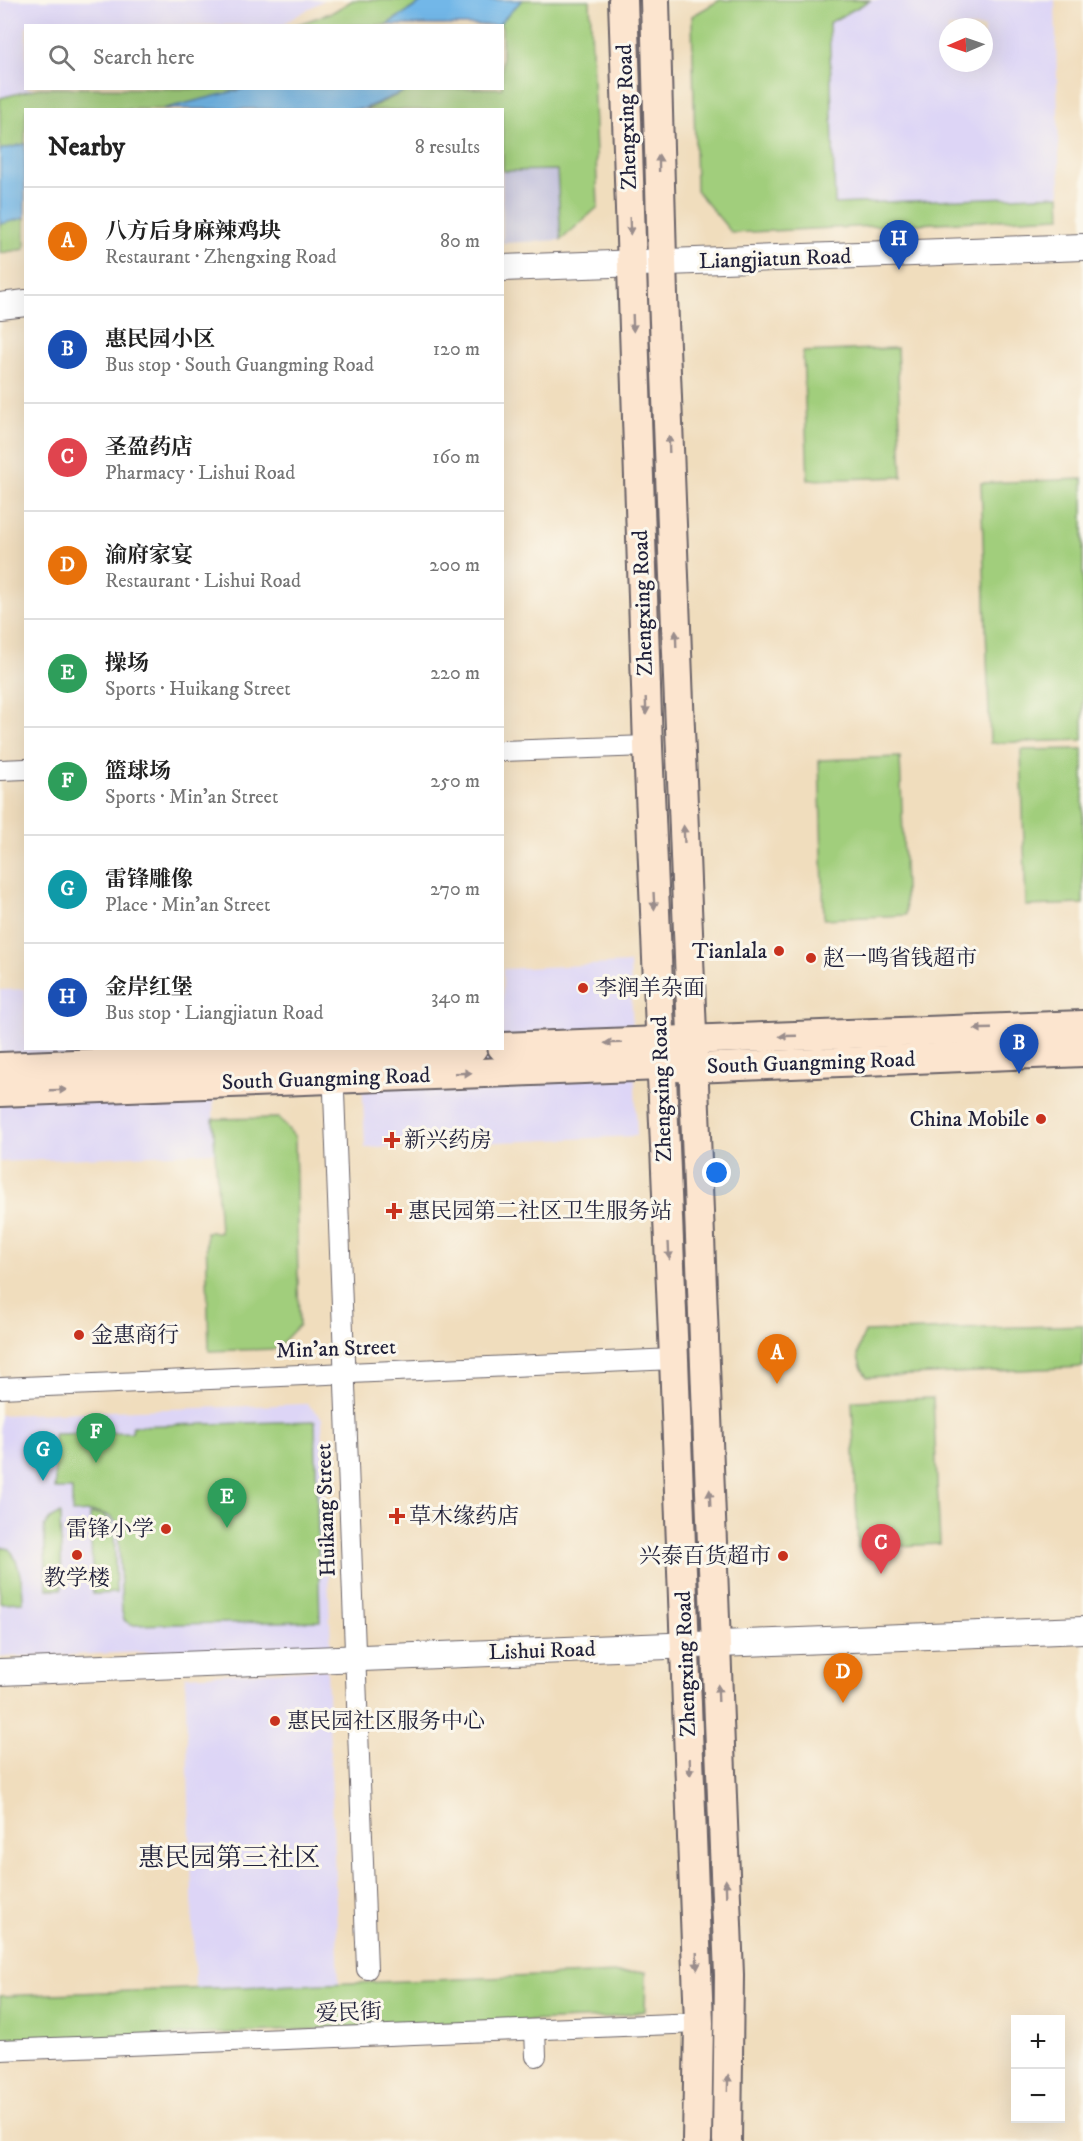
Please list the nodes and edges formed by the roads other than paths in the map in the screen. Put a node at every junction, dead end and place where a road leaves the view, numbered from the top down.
1 (623, 0) edge
2 (655, 0) edge
3 (1083, 247) edge
4 (662, 263) junction
5 (631, 264) junction
6 (504, 268) edge
7 (24, 303) edge
8 (0, 306) edge
9 (648, 746) junction
10 (504, 751) edge
11 (24, 769) edge
12 (0, 770) edge
13 (1083, 1025) edge
14 (692, 1040) junction
15 (504, 1047) edge
16 (450, 1050) edge
17 (1083, 1052) edge
18 (660, 1053) junction
19 (333, 1060) edge
20 (0, 1067) edge
21 (693, 1068) junction
22 (0, 1092) edge
23 (674, 1359) junction
24 (345, 1372) junction
25 (0, 1388) edge
26 (1083, 1630) edge
27 (716, 1644) junction
28 (686, 1645) junction
29 (355, 1658) junction
30 (0, 1672) edge
31 (367, 1969) dead end
32 (699, 2023) junction
33 (535, 2030) junction
34 (0, 2050) edge
35 (536, 2056) dead end
36 (697, 2141) edge
37 (727, 2141) edge

1 -> 5 main road, Zhengxing Road
4 -> 2 main road, Zhengxing Road
3 - 4 street, Liangjiatun Road
4 - 5 street, Liangjiatun Road
14 -> 4 main road, Zhengxing Road
5 - 6 street, Liangjiatun Road
5 -> 9 main road, Zhengxing Road
7 - 8 street
9 - 10 street
9 -> 18 main road, Zhengxing Road
11 - 12 street
13 -> 14 main road, South Guangming Road
14 - 18 main road, South Guangming Road
14 - 21 main road, Zhengxing Road
18 -> 15 main road, South Guangming Road
16 - 19 main road, South Guangming Road
17 - 21 main road, South Guangming Road
19 -> 18 main road, South Guangming Road
18 - 21 main road, South Guangming Road
18 -> 23 main road, Zhengxing Road
19 - 20 main road, South Guangming Road
22 -> 19 main road, South Guangming Road
19 - 24 street, Huikang Street
27 -> 21 main road, Zhengxing Road
23 - 24 street, Min'an Street
23 - 28 main road, Zhengxing Road
24 - 25 street, Min'an Street
24 - 29 street, Huikang Street
26 - 27 street, Lishui Road
27 - 28 street, Lishui Road
37 -> 27 main road, Zhengxing Road
28 - 29 street, Lishui Road
28 -> 32 main road, Zhengxing Road
29 - 30 street, Lishui Road
29 - 31 street, Huikang Street
32 - 33 street, 爱民街
32 - 36 main road, Zhengxing Road
33 - 34 street, 爱民街
33 - 35 street

